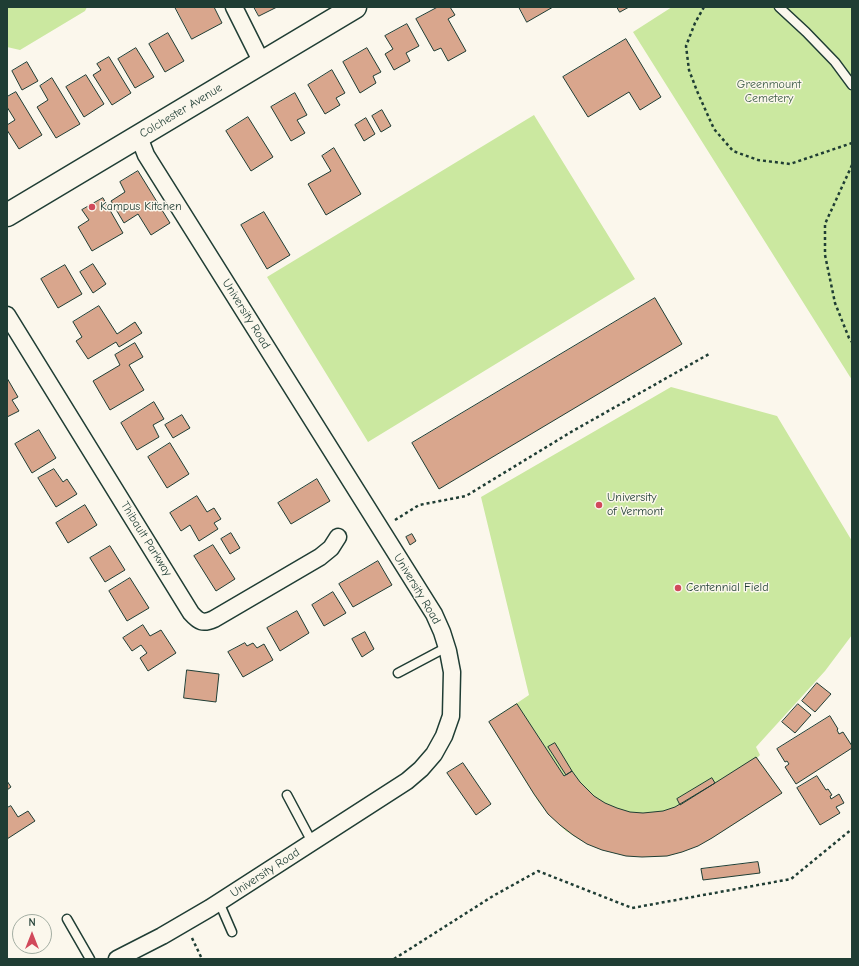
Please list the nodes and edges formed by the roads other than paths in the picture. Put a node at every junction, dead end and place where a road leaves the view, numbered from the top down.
1 (234, 7) edge
2 (355, 7) edge
3 (779, 7) edge
4 (262, 63) junction
5 (852, 85) edge
6 (139, 137) junction
7 (7, 215) edge
8 (7, 315) edge
9 (338, 537) dead end
10 (447, 647) junction
11 (398, 673) dead end
12 (286, 795) dead end
13 (312, 842) junction
14 (219, 902) junction
15 (67, 919) dead end
16 (232, 932) dead end
17 (90, 959) edge
18 (117, 959) edge

1 - 4 street
2 - 4 main road, Colchester Avenue
3 - 5 lane
4 - 6 main road, Colchester Avenue
6 - 7 main road, Colchester Avenue
6 - 10 street, University Road
8 - 9 street, Thibault Parkway
10 - 11 lane
10 - 13 street, University Road
12 - 13 lane
13 - 14 street, University Road
14 - 16 lane
14 - 18 street, University Road
15 - 17 lane

